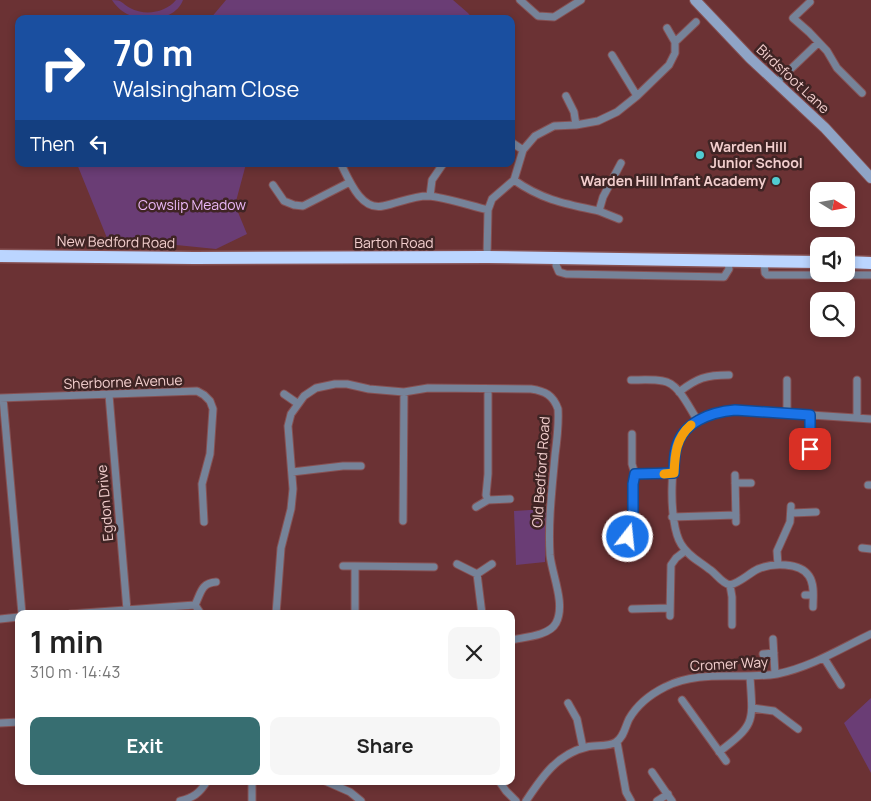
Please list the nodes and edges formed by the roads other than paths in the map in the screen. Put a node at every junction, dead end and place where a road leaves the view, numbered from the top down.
1 (520, 0) edge
2 (581, 0) edge
3 (695, 0) edge
4 (810, 2) dead end
5 (696, 22) dead end
6 (667, 28) dead end
7 (675, 42) junction
8 (818, 43) junction
9 (612, 55) dead end
10 (776, 83) junction
11 (862, 93) dead end
12 (566, 96) dead end
13 (637, 96) junction
14 (576, 126) junction
15 (515, 145) edge
16 (523, 150) junction
17 (622, 163) dead end
18 (342, 167) edge
19 (441, 167) edge
20 (869, 172) edge
21 (514, 180) junction
22 (350, 182) junction
23 (273, 185) dead end
24 (430, 196) junction
25 (488, 210) junction
26 (599, 211) junction
27 (619, 219) dead end
28 (0, 256) edge
29 (487, 257) junction
30 (232, 258) joint
31 (557, 259) junction
32 (677, 261) junction
33 (728, 262) junction
34 (764, 262) junction
35 (810, 262) edge
36 (855, 263) edge
37 (871, 264) edge
38 (676, 275) junction
39 (871, 275) edge
40 (729, 374) dead end
41 (631, 380) dead end
42 (786, 380) dead end
43 (857, 380) dead end
44 (488, 389) junction
45 (404, 392) junction
46 (679, 392) junction
47 (284, 394) dead end
48 (109, 395) junction
49 (2, 398) edge
50 (297, 403) junction
51 (787, 413) junction
52 (810, 415) junction
53 (857, 418) junction
54 (871, 419) edge
55 (698, 421) junction
56 (632, 434) dead end
57 (810, 449) junction
58 (801, 452) dead end
59 (819, 453) dead end
60 (360, 466) dead end
61 (292, 472) junction
62 (674, 473) junction
63 (635, 474) junction
64 (735, 475) dead end
65 (736, 483) junction
66 (751, 483) dead end
67 (510, 499) dead end
68 (488, 500) junction
69 (476, 507) dead end
70 (816, 512) dead end
71 (672, 517) junction
72 (633, 519) dead end
73 (403, 521) dead end
74 (204, 522) dead end
75 (862, 548) dead end
76 (871, 549) edge
77 (685, 550) junction
78 (457, 564) dead end
79 (492, 564) dead end
80 (778, 565) junction
81 (343, 566) dead end
82 (355, 566) junction
83 (434, 567) dead end
84 (476, 574) junction
85 (216, 582) dead end
86 (730, 585) junction
87 (195, 605) junction
88 (813, 607) dead end
89 (670, 608) junction
90 (632, 609) dead end
91 (22, 610) edge
92 (126, 610) joint
93 (198, 610) edge
94 (276, 610) edge
95 (355, 610) edge
96 (481, 610) edge
97 (722, 615) dead end
98 (732, 615) junction
99 (670, 616) dead end
100 (15, 618) edge
101 (0, 619) edge
102 (732, 625) dead end
103 (871, 634) edge
104 (515, 639) edge
105 (773, 639) dead end
106 (774, 653) junction
107 (763, 654) dead end
108 (824, 658) junction
109 (843, 671) dead end
110 (776, 674) junction
111 (836, 676) junction
112 (750, 677) junction
113 (841, 685) dead end
114 (682, 700) dead end
115 (568, 703) dead end
116 (752, 708) junction
117 (15, 722) edge
118 (0, 723) edge
119 (798, 730) dead end
120 (618, 742) junction
121 (583, 748) junction
122 (719, 752) junction
123 (726, 761) dead end
124 (652, 772) dead end
125 (204, 785) edge
126 (252, 785) edge
127 (335, 785) edge
128 (502, 785) edge
129 (668, 794) junction
130 (180, 801) edge
131 (252, 801) edge
132 (361, 801) edge
133 (516, 801) edge
134 (526, 801) edge
135 (631, 801) edge
136 (657, 801) edge
137 (672, 801) edge

1 - 2 street
3 - 10 street, Birdsfoot Lane
4 - 8 street
5 - 7 street
6 - 7 street
7 - 13 street
8 - 10 street
8 - 11 street
9 - 13 street
10 - 20 street, Birdsfoot Lane
12 - 14 street
13 - 14 street
14 - 16 street
15 - 16 street
16 - 21 street
17 - 26 street
18 - 22 street
19 - 24 street
21 - 25 street
21 - 26 street
22 - 23 street
22 - 24 street
24 - 25 street
25 - 29 street
26 - 27 street
28 - 30 highway, New Bedford Road
29 - 30 highway, Barton Road
29 - 31 highway, Barton Road
31 - 32 highway, Barton Road
31 - 38 street
32 - 33 highway, Barton Road
32 - 38 street
33 - 34 highway, Barton Road
33 - 38 street
34 - 35 highway, Barton Road
34 - 39 street
36 - 37 highway
40 - 46 street
41 - 46 street
42 - 51 street
43 - 53 street
44 - 45 street, Old Bedford Road
44 - 68 street
44 - 104 street, Old Bedford Road
45 - 50 street, Old Bedford Road
45 - 73 street
46 - 55 street
47 - 50 street
48 - 49 street, Sherborne Avenue
48 - 74 street, Sherborne Avenue
48 - 92 street, Egdon Drive
49 - 91 street
50 - 61 street
51 - 52 street
51 - 55 street
52 - 53 street
52 - 57 street
53 - 54 street
55 - 62 street
56 - 63 street
57 - 58 street
57 - 59 street
60 - 61 street
61 - 94 street
62 - 63 street
62 - 71 street
63 - 72 street
64 - 65 street
65 - 66 street
65 - 71 street
67 - 68 street
68 - 69 street
70 - 80 street
71 - 77 street
75 - 76 street
77 - 86 street
77 - 89 street
78 - 84 street
79 - 84 street
80 - 86 street
80 - 88 street
81 - 82 street
82 - 83 street
82 - 95 street
84 - 96 street
85 - 87 street
86 - 98 street
87 - 92 street
87 - 93 street
89 - 90 street
89 - 99 street
97 - 98 street
98 - 102 street
100 - 101 street
103 - 108 street, Cromer Way
105 - 106 street, Cromer Way
106 - 107 street
106 - 110 street, Cromer Way
108 - 110 street, Cromer Way
108 - 111 street
109 - 111 street
110 - 112 street, Cromer Way
111 - 113 street
112 - 116 street
112 - 120 street, Cromer Way
114 - 122 street
115 - 121 street
116 - 119 street
116 - 122 street
117 - 118 street
120 - 121 street
120 - 135 street
121 - 134 street
122 - 123 street
124 - 129 street
125 - 130 street
126 - 131 street
127 - 132 street
128 - 133 street
129 - 136 street
129 - 137 street

